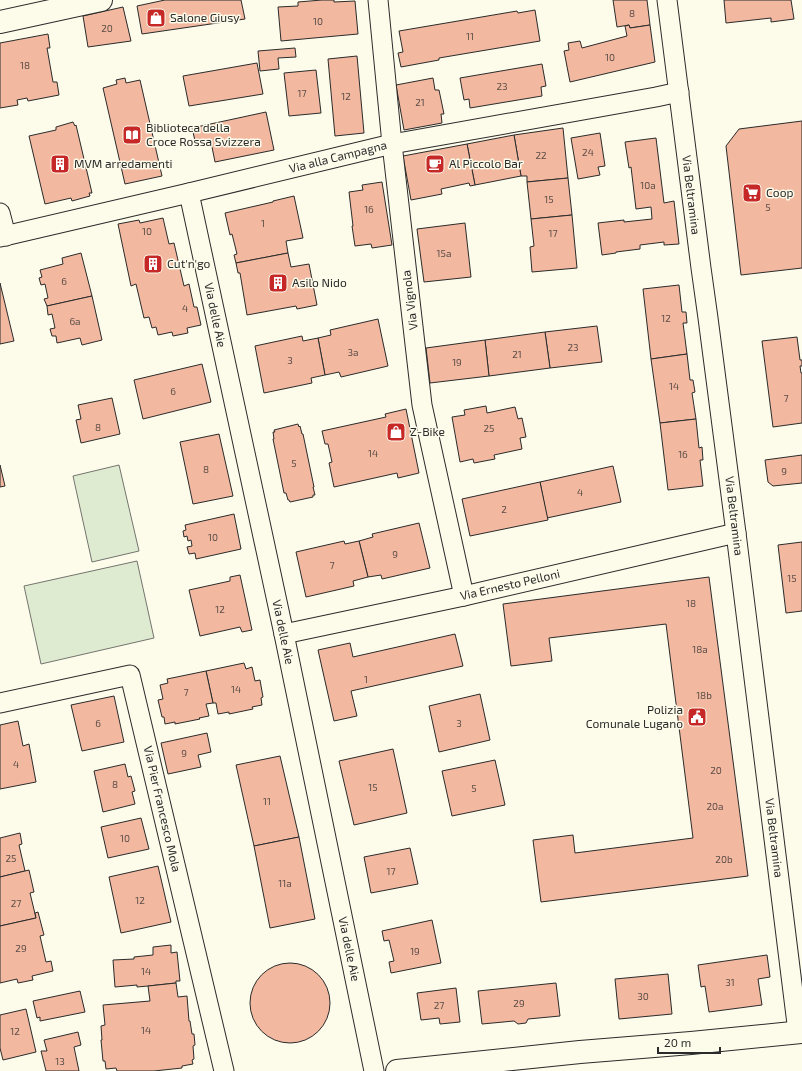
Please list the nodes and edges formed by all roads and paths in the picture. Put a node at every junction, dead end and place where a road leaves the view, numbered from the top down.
1 (101, 0) edge
2 (378, 0) edge
3 (667, 0) edge
4 (0, 22) edge
5 (679, 92) junction
6 (392, 144) junction
7 (189, 194) junction
8 (0, 213) edge
9 (3, 236) edge
10 (736, 533) junction
11 (464, 596) junction
12 (284, 634) junction
13 (0, 703) edge
14 (800, 1032) edge
15 (224, 1071) edge
16 (374, 1071) edge
17 (397, 1071) edge

1 - 4 main road
2 - 6 street, Via Vignola
3 - 5 street, Via Beltramina
5 - 6 street, Via alla Campagna
5 - 10 street, Via Beltramina
6 - 7 street, Via alla Campagna
6 - 11 street, Via Vignola
7 - 9 street, Via alla Campagna
7 - 12 street, Via delle Aie
8 - 9 street
10 - 11 street, Via Ernesto Pelloni
10 - 14 street, Via Beltramina
11 - 12 street, Via Ernesto Pelloni
12 - 16 street, Via delle Aie
13 - 15 street, Via Pier Francesco Mola
14 - 17 main road

